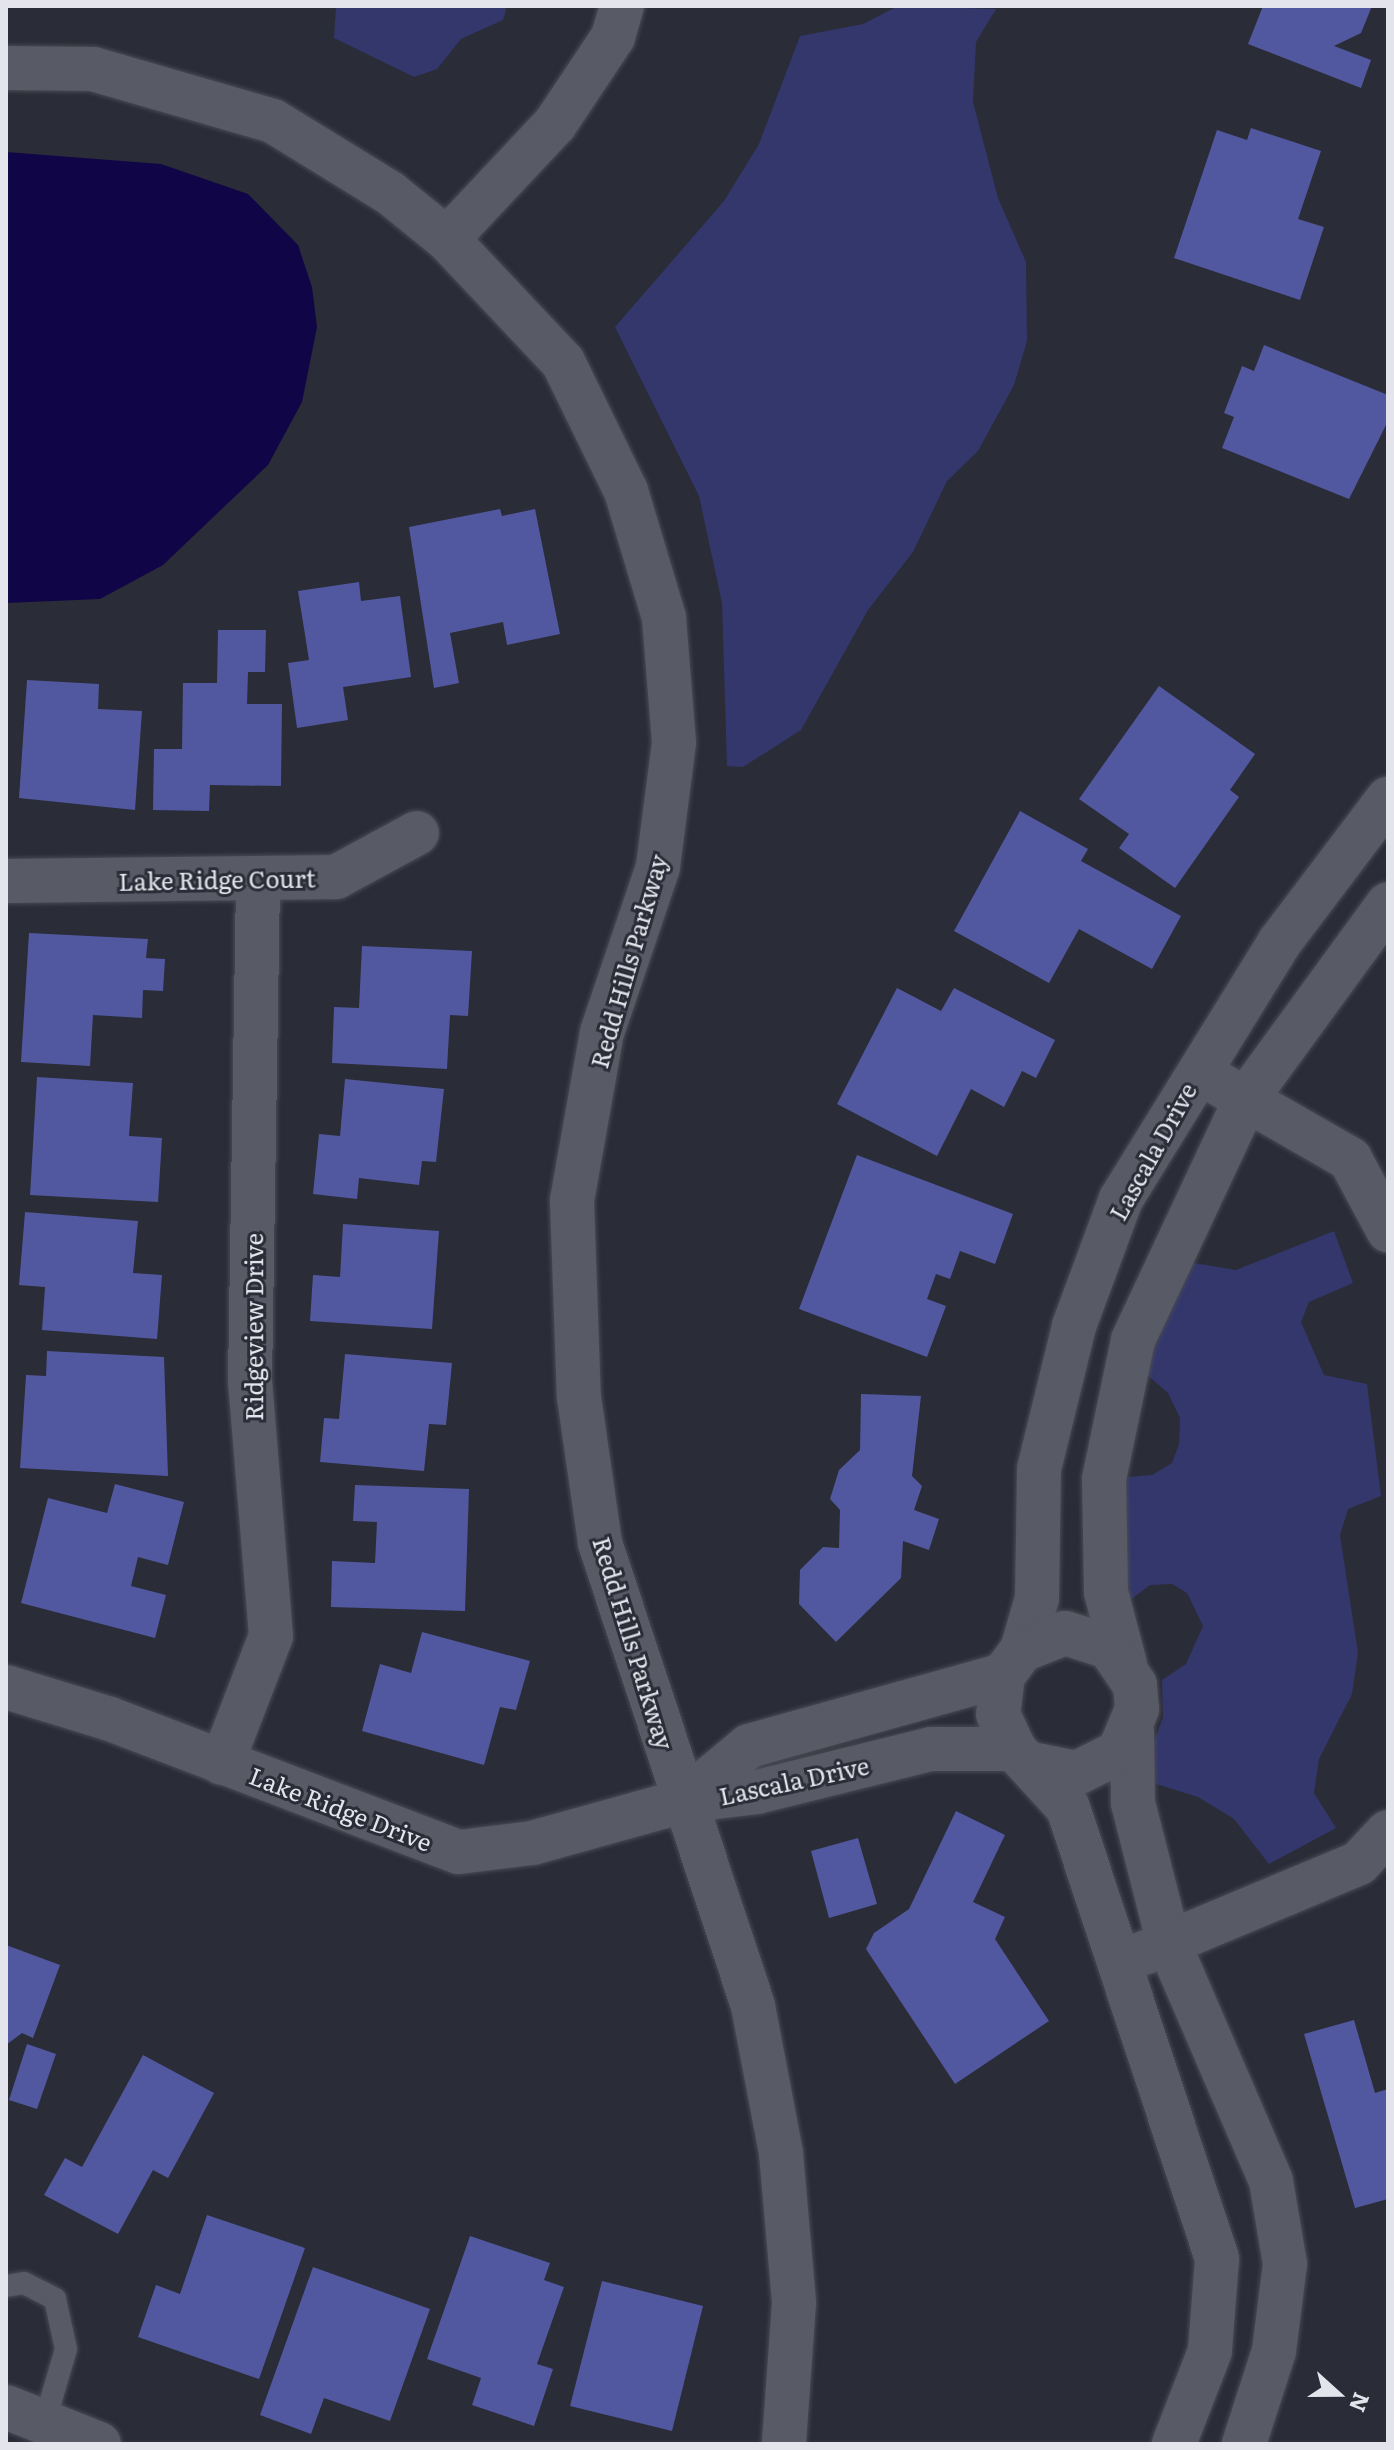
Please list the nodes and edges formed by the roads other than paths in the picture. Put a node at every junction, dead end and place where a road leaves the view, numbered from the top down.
1 (622, 6) edge
2 (6, 68) edge
3 (447, 239) junction
4 (1388, 799) edge
5 (417, 833) dead end
6 (6, 881) edge
7 (258, 881) junction
8 (1388, 904) edge
9 (1196, 1071) junction
10 (1246, 1099) junction
11 (1388, 1230) edge
12 (1013, 1663) junction
13 (1125, 1664) junction
14 (6, 1687) edge
15 (1132, 1731) junction
16 (1023, 1757) junction
17 (222, 1763) junction
18 (683, 1801) junction
19 (1388, 1832) edge
20 (1169, 1944) junction
21 (1115, 1962) junction
22 (6, 2286) edge
23 (25, 2414) edge
24 (99, 2444) edge
25 (784, 2444) edge
26 (1174, 2444) edge
27 (1244, 2444) edge

1 - 3 street
2 - 3 street, Redd Hills Parkway
3 - 18 street, Redd Hills Parkway
4 - 9 street, Lascala Drive
5 - 7 street, Lake Ridge Court
6 - 7 street, Lake Ridge Court
7 - 17 street, Ridgeview Drive
8 - 10 street
9 - 10 street, Lascala Drive
9 - 12 street, Lascala Drive
10 - 11 street, Lascala Drive
10 - 13 street
12 - 13 street
12 - 16 street
12 - 18 street, Lascala Drive
13 - 15 street
14 - 17 street, Lake Ridge Drive
15 - 16 street
15 - 20 street
16 - 18 street, Lascala Drive
16 - 21 street
17 - 18 street, Lake Ridge Drive
18 - 25 street, Redd Hills Parkway
19 - 20 street
20 - 21 street
20 - 27 street
21 - 26 street
22 - 23 lane
23 - 24 street

